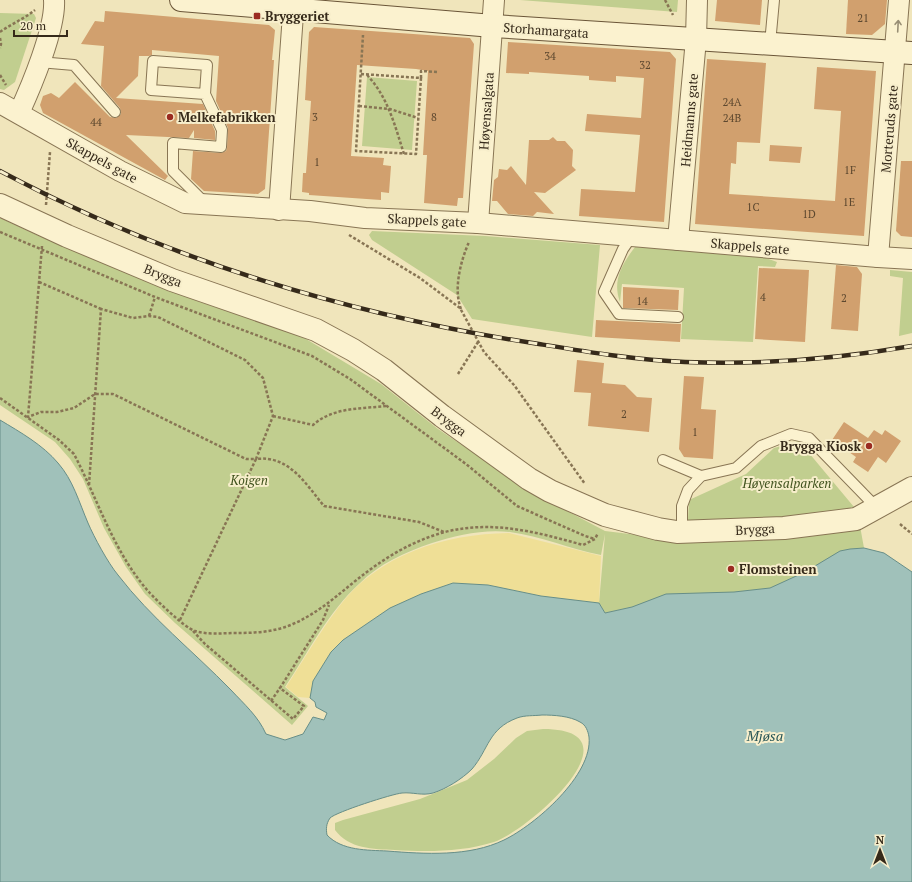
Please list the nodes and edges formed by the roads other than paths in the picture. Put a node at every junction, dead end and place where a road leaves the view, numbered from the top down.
1 (54, 0) edge
2 (181, 0) edge
3 (494, 0) edge
4 (697, 0) edge
5 (774, 0) edge
6 (899, 0) edge
7 (294, 5) edge
8 (493, 26) junction
9 (696, 39) junction
10 (770, 44) junction
11 (904, 52) edge
12 (39, 62) junction
13 (205, 94) junction
14 (0, 103) edge
15 (115, 112) dead end
16 (19, 113) junction
17 (0, 205) edge
18 (207, 205) junction
19 (279, 210) junction
20 (478, 223) junction
21 (632, 236) junction
22 (678, 240) junction
23 (878, 257) junction
24 (912, 259) edge
25 (678, 317) dead end
26 (663, 460) dead end
27 (701, 476) junction
28 (912, 488) edge
29 (878, 508) junction
30 (682, 532) junction

1 - 12 street
2 - 7 street, Storhamargata
3 - 8 street, Høyensalgata
4 - 9 street, Heidmanns gate
5 - 10 lane
11 -> 6 street, Morteruds gate
7 - 8 street, Storhamargata
7 - 19 street
8 - 9 street, Storhamargata
8 - 20 street, Høyensalgata
9 - 10 street, Storhamargata
9 - 22 street, Heidmanns gate
10 - 11 street, Storhamargata
11 - 23 street, Morteruds gate
12 - 15 lane
12 - 16 street
13 - 13 lane
13 - 18 lane
14 - 16 street, Skappels gate
16 - 18 street, Skappels gate
17 - 30 street, Brygga
18 - 19 street, Skappels gate
19 - 20 street, Skappels gate
20 - 21 street, Skappels gate
21 - 22 street, Skappels gate
21 - 25 lane
22 - 23 street, Skappels gate
23 - 24 street, Skappels gate
26 - 27 lane
27 - 29 lane
27 - 30 lane
28 - 29 street, Brygga
29 - 30 street, Brygga

